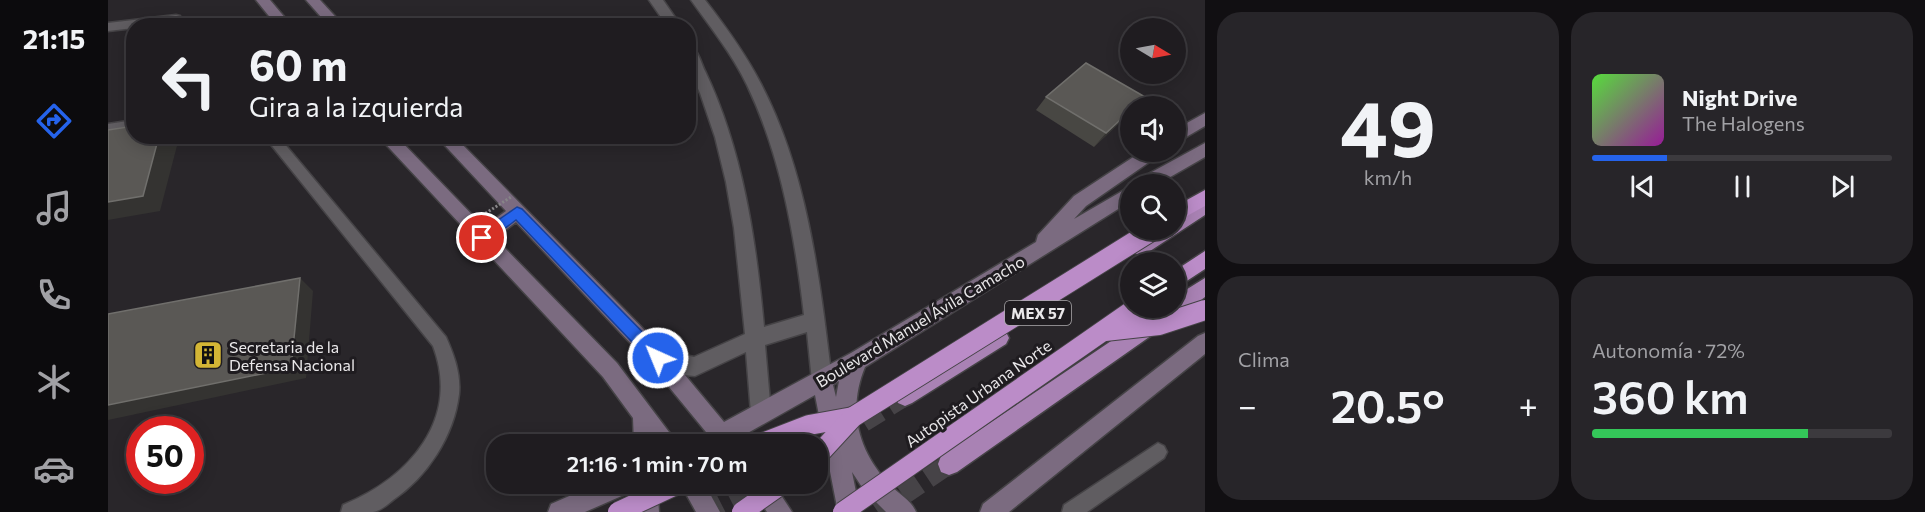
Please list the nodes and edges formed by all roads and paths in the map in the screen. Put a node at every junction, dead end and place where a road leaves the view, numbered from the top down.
1 (263, 0) edge
2 (313, 0) edge
3 (656, 0) edge
4 (698, 0) edge
5 (278, 18) edge
6 (330, 18) edge
7 (668, 18) edge
8 (126, 25) edge
9 (108, 27) edge
10 (696, 68) edge
11 (1205, 119) edge
12 (126, 126) edge
13 (108, 129) edge
14 (1186, 130) edge
15 (277, 144) edge
16 (394, 144) edge
17 (452, 144) edge
18 (1205, 149) edge
19 (1137, 162) edge
20 (1162, 174) edge
21 (1205, 197) edge
22 (1120, 200) edge
23 (514, 205) junction
24 (1205, 206) edge
25 (1186, 209) edge
26 (1186, 219) edge
27 (464, 228) dead end
28 (482, 238) junction
29 (1137, 240) edge
30 (1154, 240) edge
31 (1036, 251) junction
32 (1205, 259) edge
33 (1186, 273) edge
34 (1205, 286) edge
35 (1186, 299) edge
36 (1205, 310) edge
37 (1122, 318) edge
38 (1159, 318) edge
39 (815, 321) junction
40 (1103, 331) junction
41 (754, 339) junction
42 (1205, 342) edge
43 (658, 358) junction
44 (858, 360) junction
45 (822, 381) junction
46 (905, 396) tunnel mouth
47 (761, 413) junction
48 (643, 416) junction
49 (853, 417) junction
50 (644, 434) edge
51 (656, 434) edge
52 (714, 434) edge
53 (730, 434) edge
54 (786, 434) edge
55 (828, 444) edge
56 (1158, 452) dead end
57 (949, 464) tunnel mouth
58 (600, 494) edge
59 (647, 494) edge
60 (656, 494) edge
61 (698, 494) edge
62 (767, 494) edge
63 (767, 494) edge
64 (350, 512) edge
65 (559, 512) edge
66 (618, 512) edge
67 (648, 512) edge
68 (709, 512) edge
69 (742, 512) edge
70 (781, 512) edge
71 (843, 512) edge
72 (849, 512) edge
73 (905, 512) edge
74 (990, 512) edge
75 (1071, 512) edge

1 - 5 main road
2 - 6 main road
3 - 7 street
4 - 39 street
8 - 9 lane
10 - 41 street
11 - 14 main road
12 - 13 lane
15 - 64 lane
16 - 28 main road
17 - 23 main road
18 - 20 main road
19 - 31 main road
21 - 25 highway
22 - 31 main road, Boulevard Manuel Ávila Camacho
23 - 27 path, bridge
23 - 28 main road
23 - 43 main road
24 - 26 highway
28 - 48 main road
29 - 49 highway, bridge
30 - 46 highway, MEX 57
31 - 44 main road, Boulevard Manuel Ávila Camacho
32 - 33 highway
34 - 35 highway
36 - 40 highway, bridge
37 - 40 highway, Autopista Urbana Norte, bridge
38 - 57 highway
39 - 41 street
39 - 45 street
40 - 71 highway, Autopista Urbana Norte, bridge
41 - 43 street
41 - 47 street
42 - 74 main road
43 - 52 main road
44 - 45 main road, Boulevard Manuel Ávila Camacho
44 - 73 main road
45 - 47 main road, Boulevard Manuel Ávila Camacho
45 - 72 main road
47 - 53 main road, Boulevard Manuel Ávila Camacho
48 - 50 main road
48 - 51 main road
49 - 54 highway, bridge
49 - 55 highway, bridge
56 - 75 lane
58 - 65 main road
59 - 67 main road
60 - 66 highway, bridge
61 - 68 main road
62 - 70 main road
63 - 69 highway, bridge

